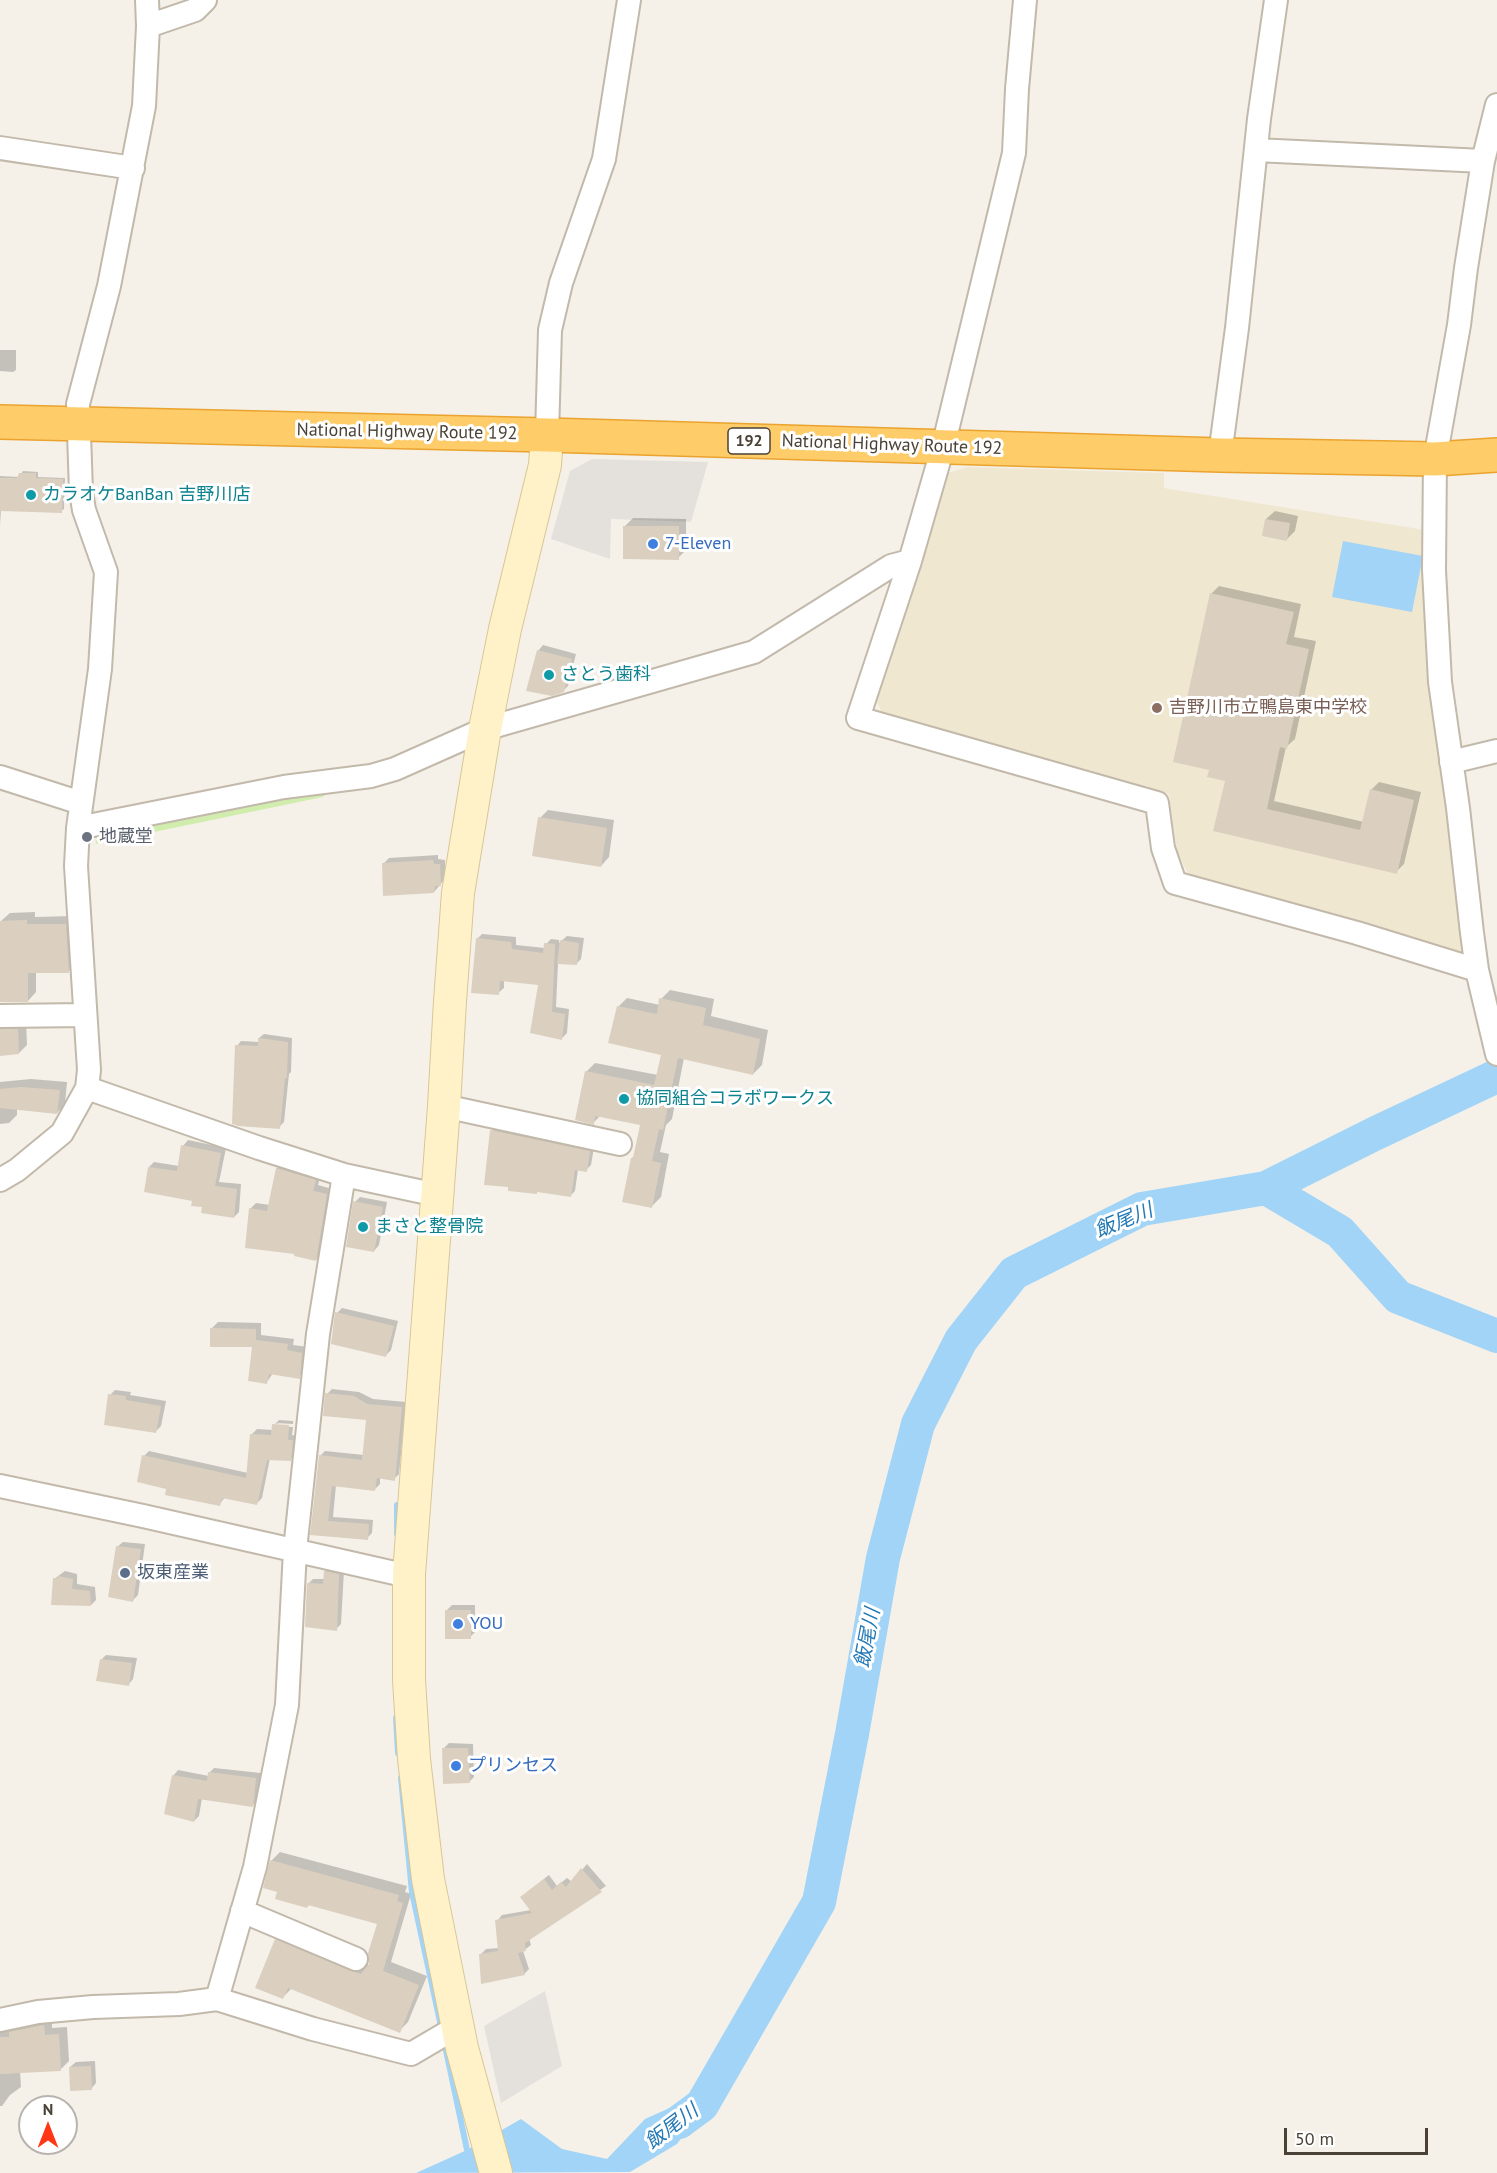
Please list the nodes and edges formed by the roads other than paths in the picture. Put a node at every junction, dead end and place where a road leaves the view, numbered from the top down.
1 (147, 0) edge
2 (205, 0) edge
3 (629, 0) edge
4 (1025, 0) edge
5 (1276, 0) edge
6 (148, 26) junction
7 (1497, 105) edge
8 (0, 148) edge
9 (1256, 150) junction
10 (133, 168) junction
11 (1487, 171) edge
12 (0, 422) edge
13 (78, 425) junction
14 (547, 435) junction
15 (943, 447) junction
16 (1220, 455) junction
17 (1497, 455) edge
18 (1435, 459) junction
19 (910, 561) junction
20 (485, 729) junction
21 (1497, 751) edge
22 (1451, 762) junction
23 (0, 777) edge
24 (81, 803) junction
25 (78, 828) junction
26 (1477, 970) junction
27 (85, 1015) junction
28 (0, 1016) edge
29 (1496, 1051) edge
30 (87, 1088) junction
31 (444, 1106) junction
32 (620, 1144) dead end
33 (344, 1175) junction
34 (0, 1180) edge
35 (437, 1195) junction
36 (0, 1486) edge
37 (294, 1550) junction
38 (400, 1573) junction
39 (242, 1911) junction
40 (356, 1959) dead end
41 (217, 1998) junction
42 (0, 2020) edge
43 (450, 2037) junction
44 (496, 2173) edge

1 - 6 street
2 - 6 street
3 - 14 street
4 - 15 street
5 - 9 street
6 - 10 street
7 - 11 street
8 - 10 street
9 - 11 street
9 - 16 street
10 - 13 street
11 - 18 street
12 - 13 highway, National Highway Route 192 / 192
13 - 14 highway, National Highway Route 192 / 192
13 - 24 street
14 - 15 highway, National Highway Route 192 / 192
14 - 20 street
15 - 16 highway, National Highway Route 192 / 192
15 - 19 street
16 - 18 highway, National Highway Route 192 / 192
17 - 18 highway, National Highway Route 192 / 192
18 - 22 street
19 - 20 street
19 - 26 street
20 - 25 street
20 - 31 street
21 - 22 street
22 - 26 street
23 - 24 street
24 - 25 street
25 - 27 street
26 - 29 street
27 - 28 street
27 - 30 street
30 - 33 street
30 - 34 street
31 - 32 street
31 - 35 street
33 - 35 street
33 - 37 street
35 - 38 street
36 - 37 street
37 - 38 street
37 - 39 street
38 - 43 street
39 - 40 street
39 - 41 street
41 - 42 street
41 - 43 street
43 - 44 street

